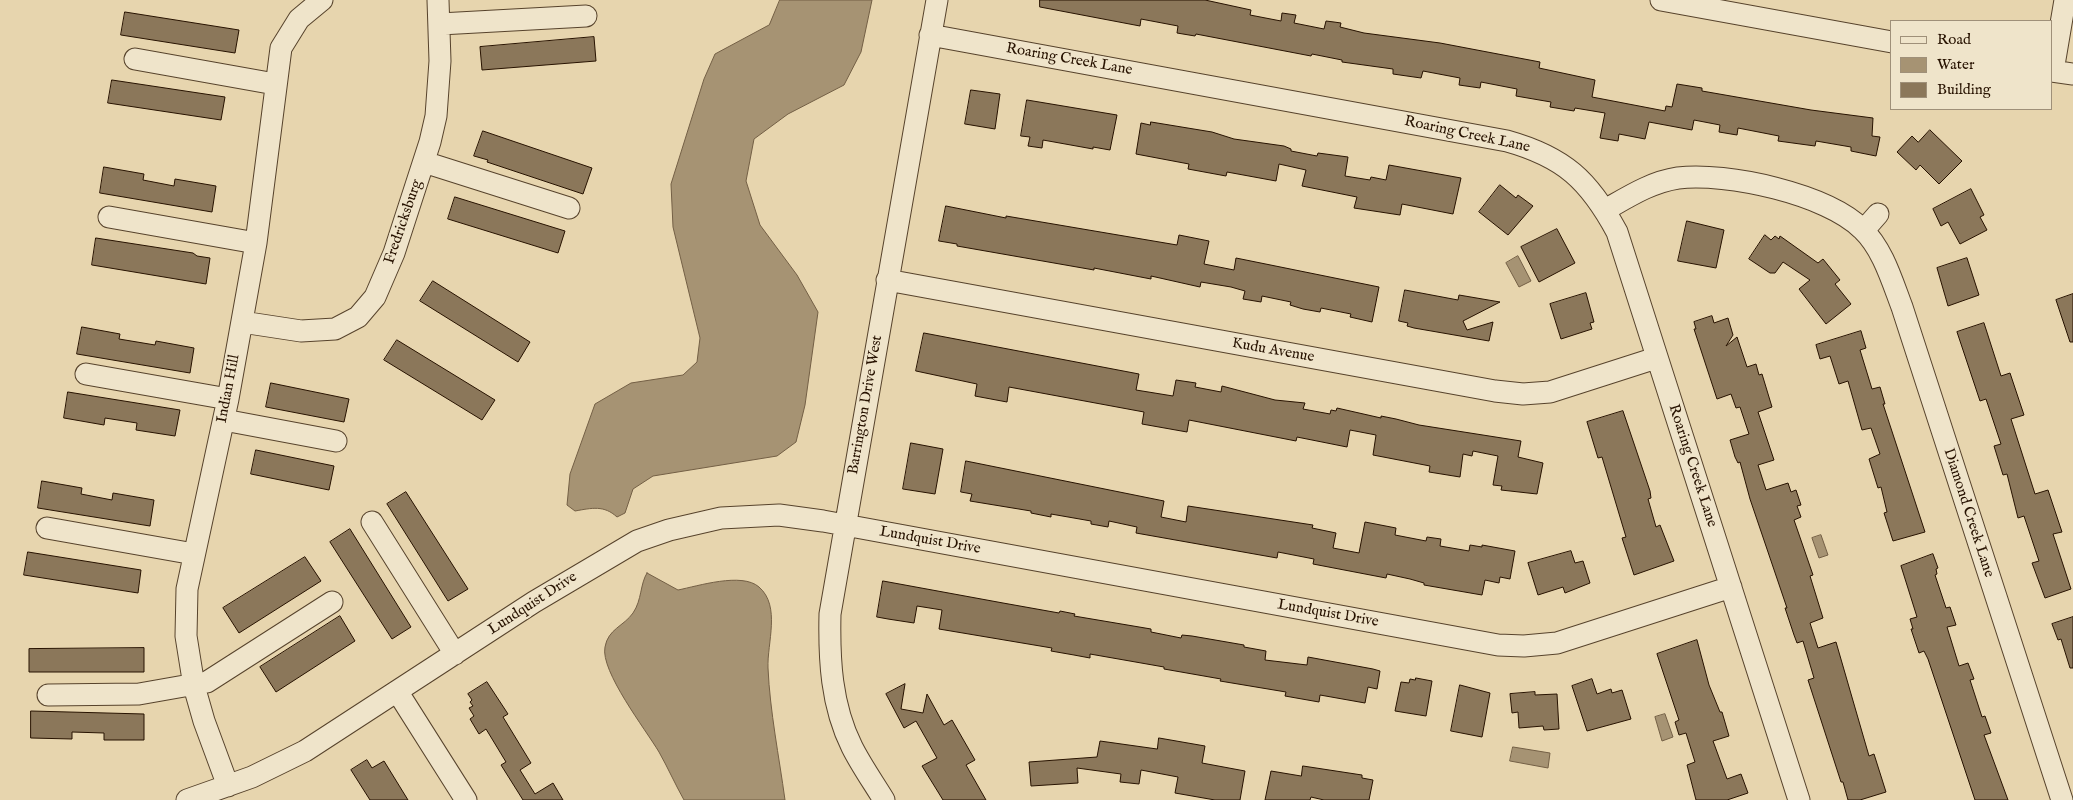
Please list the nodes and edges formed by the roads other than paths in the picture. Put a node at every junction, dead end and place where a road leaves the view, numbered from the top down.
1 (438, 0) edge
2 (936, 0) edge
3 (1661, 0) edge
4 (2065, 0) edge
5 (318, 1) edge
6 (586, 16) dead end
7 (440, 24) junction
8 (930, 35) junction
9 (1890, 42) edge
10 (135, 59) dead end
11 (2059, 72) edge
12 (275, 84) junction
13 (424, 162) junction
14 (569, 208) dead end
15 (1605, 210) junction
16 (1878, 214) dead end
17 (109, 217) dead end
18 (1864, 230) junction
19 (256, 243) junction
20 (888, 280) junction
21 (242, 322) junction
22 (1656, 358) junction
23 (86, 374) dead end
24 (228, 399) junction
25 (224, 420) junction
26 (336, 442) dead end
27 (372, 522) dead end
28 (845, 525) junction
29 (47, 528) dead end
30 (194, 554) junction
31 (1731, 587) junction
32 (332, 602) dead end
33 (455, 654) junction
34 (194, 686) junction
35 (396, 692) junction
36 (48, 695) dead end
37 (228, 786) junction
38 (186, 800) edge
39 (466, 800) edge
40 (884, 800) edge
41 (1799, 800) edge
42 (2062, 800) edge

1 - 7 street, Fredricksburg
2 - 8 street, Barrington Drive West
3 - 9 street
4 - 11 street
5 - 12 street, Indian Hill
6 - 7 street
7 - 13 street, Fredricksburg
8 - 15 street, Roaring Creek Lane
8 - 20 street, Barrington Drive West
10 - 12 street
12 - 19 street, Indian Hill
13 - 14 street
13 - 21 street, Fredricksburg
15 - 18 street, Diamond Creek Lane
15 - 22 street, Roaring Creek Lane
16 - 18 street
17 - 19 street
18 - 42 street, Diamond Creek Lane
19 - 21 street, Indian Hill
20 - 22 street, Kudu Avenue
20 - 28 street, Barrington Drive West
21 - 24 street, Indian Hill
22 - 31 street, Roaring Creek Lane
23 - 24 street
24 - 25 street, Indian Hill
25 - 26 street
25 - 30 street, Indian Hill
27 - 33 street
28 - 31 street, Lundquist Drive
28 - 33 street, Lundquist Drive
28 - 40 street, Barrington Drive West
29 - 30 street
30 - 34 street, Indian Hill
31 - 41 street, Roaring Creek Lane
32 - 34 street
33 - 35 street, Lundquist Drive
34 - 36 street
34 - 37 street, Indian Hill
35 - 37 street, Lundquist Drive
35 - 39 street
37 - 38 street, Lundquist Drive

